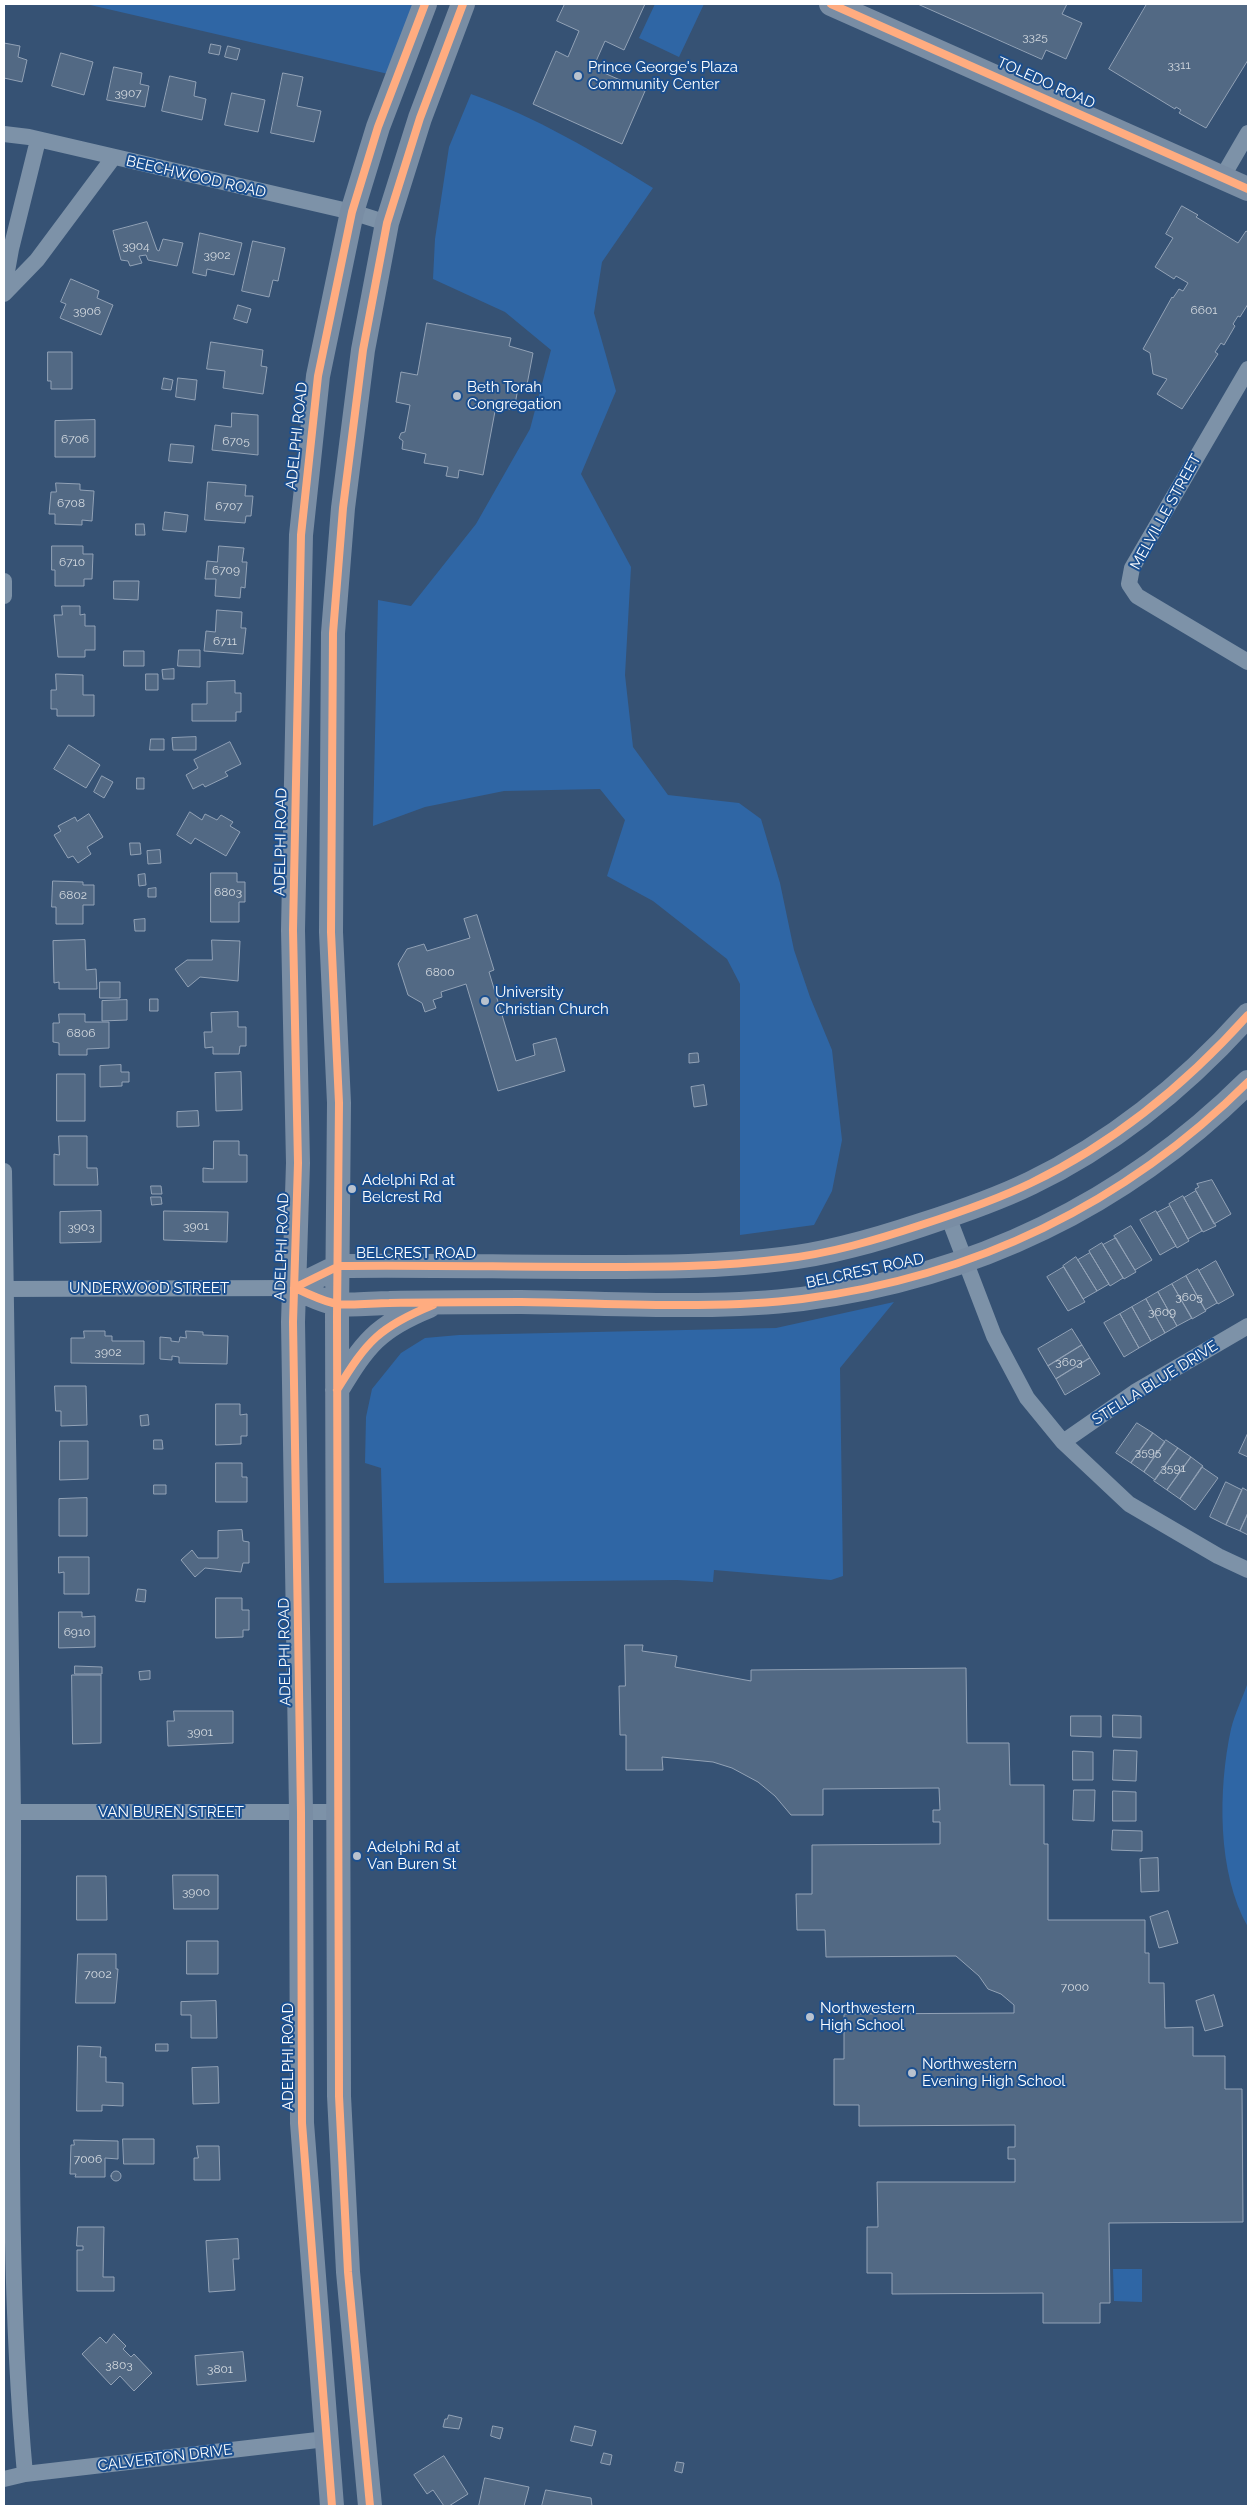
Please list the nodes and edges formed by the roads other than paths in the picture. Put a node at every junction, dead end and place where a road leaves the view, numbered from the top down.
1 (425, 4) edge
2 (463, 4) edge
3 (832, 4) edge
4 (1248, 133) edge
5 (4, 134) edge
6 (38, 140) junction
7 (113, 158) junction
8 (1223, 176) junction
9 (1248, 189) edge
10 (352, 212) junction
11 (387, 223) junction
12 (4, 288) edge
13 (4, 294) edge
14 (1248, 369) edge
15 (4, 581) edge
16 (4, 596) edge
17 (1248, 662) edge
18 (1248, 1015) edge
19 (1248, 1082) edge
20 (4, 1171) edge
21 (948, 1216) junction
22 (965, 1262) junction
23 (339, 1266) junction
24 (294, 1288) junction
25 (4, 1289) edge
26 (438, 1302) junction
27 (338, 1304) junction
28 (1248, 1326) edge
29 (337, 1390) junction
30 (1063, 1442) junction
31 (1248, 1570) edge
32 (8, 1812) edge
33 (301, 1812) junction
34 (337, 1812) junction
35 (8, 2235) edge
36 (326, 2439) junction
37 (25, 2474) junction
38 (4, 2479) edge
39 (332, 2506) edge
40 (370, 2506) edge

1 - 10 main road, ADELPHI ROAD
2 - 11 main road
3 - 8 main road, TOLEDO ROAD
4 - 8 street
5 - 6 street, BEECHWOOD ROAD
6 - 7 street, BEECHWOOD ROAD
6 - 12 street
7 - 10 street, BEECHWOOD ROAD
7 - 13 street
8 - 9 main road, TOLEDO ROAD
10 - 11 street, BEECHWOOD ROAD
10 - 24 main road, ADELPHI ROAD
11 - 23 main road
14 - 17 street, MELVILLE STREET
15 - 16 street
18 - 21 main road, BELCREST ROAD
19 - 22 main road, BELCREST ROAD
20 - 25 street
21 - 22 street
21 - 23 main road, BELCREST ROAD
22 - 26 main road, BELCREST ROAD
22 - 30 street
23 - 24 main road, BELCREST ROAD
23 - 27 main road
24 - 25 street, UNDERWOOD STREET
24 - 27 main road, BELCREST ROAD
24 - 33 main road, ADELPHI ROAD
25 - 32 street
26 - 27 main road, BELCREST ROAD
26 - 29 main road
27 - 29 main road
28 - 30 street, STELLA BLUE DRIVE
29 - 34 main road
30 - 31 street
32 - 33 street, VAN BUREN STREET
32 - 35 street
33 - 34 street, VAN BUREN STREET
33 - 36 main road, ADELPHI ROAD
34 - 40 main road
35 - 37 street
36 - 37 street, CALVERTON DRIVE
36 - 39 main road, ADELPHI ROAD
37 - 38 street, CALVERTON DRIVE

